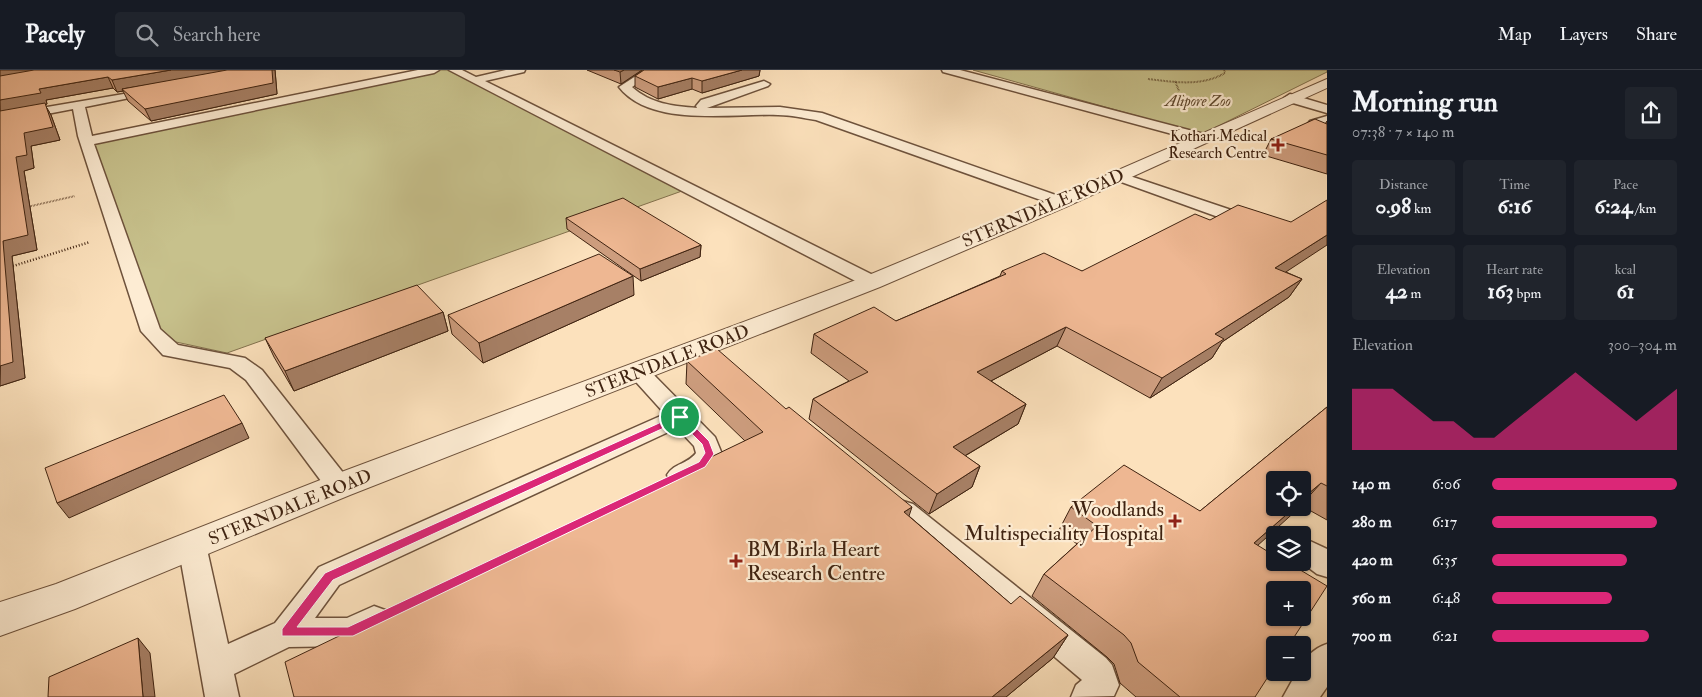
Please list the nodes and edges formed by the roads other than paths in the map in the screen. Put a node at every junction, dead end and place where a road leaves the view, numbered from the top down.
1 (434, 70) edge
2 (454, 70) edge
3 (520, 70) edge
4 (653, 70) edge
5 (947, 70) edge
6 (476, 80) junction
7 (1327, 83) edge
8 (764, 84) dead end
9 (164, 88) edge
10 (1307, 91) junction
11 (1327, 95) edge
12 (1290, 98) junction
13 (78, 105) junction
14 (1327, 109) edge
15 (698, 111) junction
16 (0, 118) edge
17 (1327, 120) edge
18 (1203, 138) junction
19 (1327, 138) edge
20 (87, 141) junction
21 (1118, 176) junction
22 (1061, 202) junction
23 (1262, 227) edge
24 (872, 282) junction
25 (638, 372) junction
26 (680, 417) junction
27 (658, 485) edge
28 (339, 486) junction
29 (881, 494) edge
30 (192, 546) junction
31 (393, 611) edge
32 (0, 619) edge
33 (286, 633) junction
34 (1327, 659) edge
35 (216, 666) junction
36 (222, 697) edge
37 (1088, 697) edge
38 (1300, 697) edge

1 - 20 lane
2 - 6 lane
3 - 6 lane
4 - 15 lane
5 - 18 lane
6 - 24 lane
7 - 10 street, STERNDALE ROAD
8 - 15 lane
9 - 13 lane
10 - 11 lane
10 - 12 street, STERNDALE ROAD
12 - 14 lane
12 - 18 street, STERNDALE ROAD
13 - 16 lane
13 - 20 lane
15 - 22 lane
17 - 19 lane
18 - 21 street, STERNDALE ROAD
20 - 28 lane
21 - 22 street, STERNDALE ROAD
21 - 23 lane
22 - 24 street, STERNDALE ROAD
24 - 25 street, STERNDALE ROAD
25 - 26 lane
25 - 28 street, STERNDALE ROAD
26 - 27 lane
26 - 33 lane
28 - 30 street, STERNDALE ROAD
29 - 37 lane
30 - 32 street, STERNDALE ROAD
30 - 35 lane
31 - 33 lane
33 - 35 lane
34 - 38 lane
35 - 36 lane

